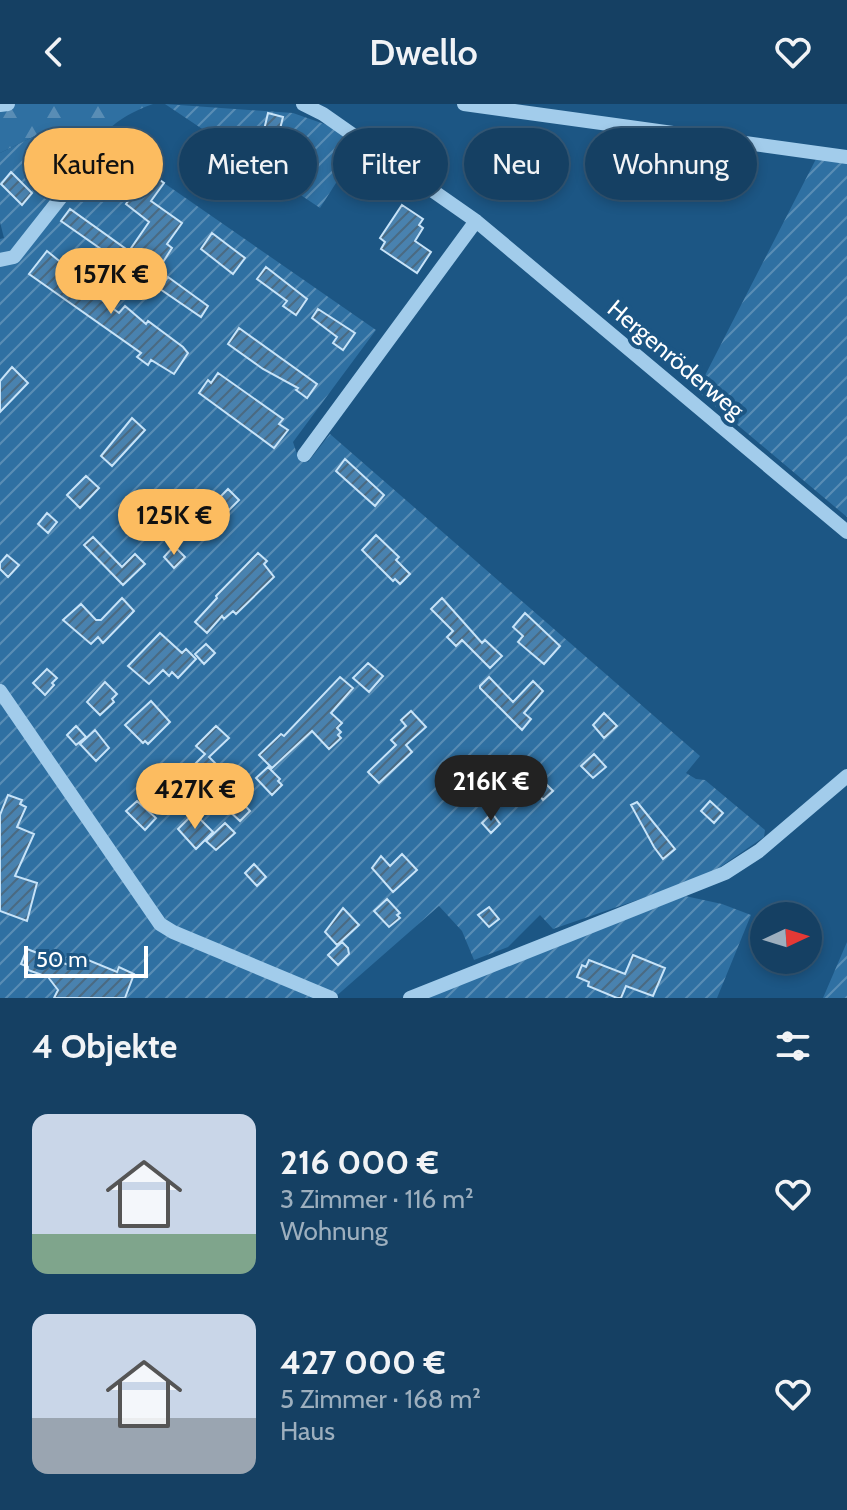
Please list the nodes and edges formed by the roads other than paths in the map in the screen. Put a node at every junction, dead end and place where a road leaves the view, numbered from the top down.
1 (8, 104) edge
2 (303, 104) edge
3 (464, 104) edge
4 (0, 105) edge
5 (329, 109) edge
6 (847, 157) edge
7 (59, 200) edge
8 (476, 221) junction
9 (0, 260) edge
10 (304, 455) dead end
11 (847, 532) edge
12 (0, 691) edge
13 (847, 776) edge
14 (331, 998) edge
15 (410, 998) edge

1 - 4 street
2 - 5 street, Hergenröderweg
3 - 6 street
5 - 8 street, Hergenröderweg
7 - 9 street
8 - 10 street
8 - 11 street, Hergenröderweg
12 - 14 street
13 - 15 street

